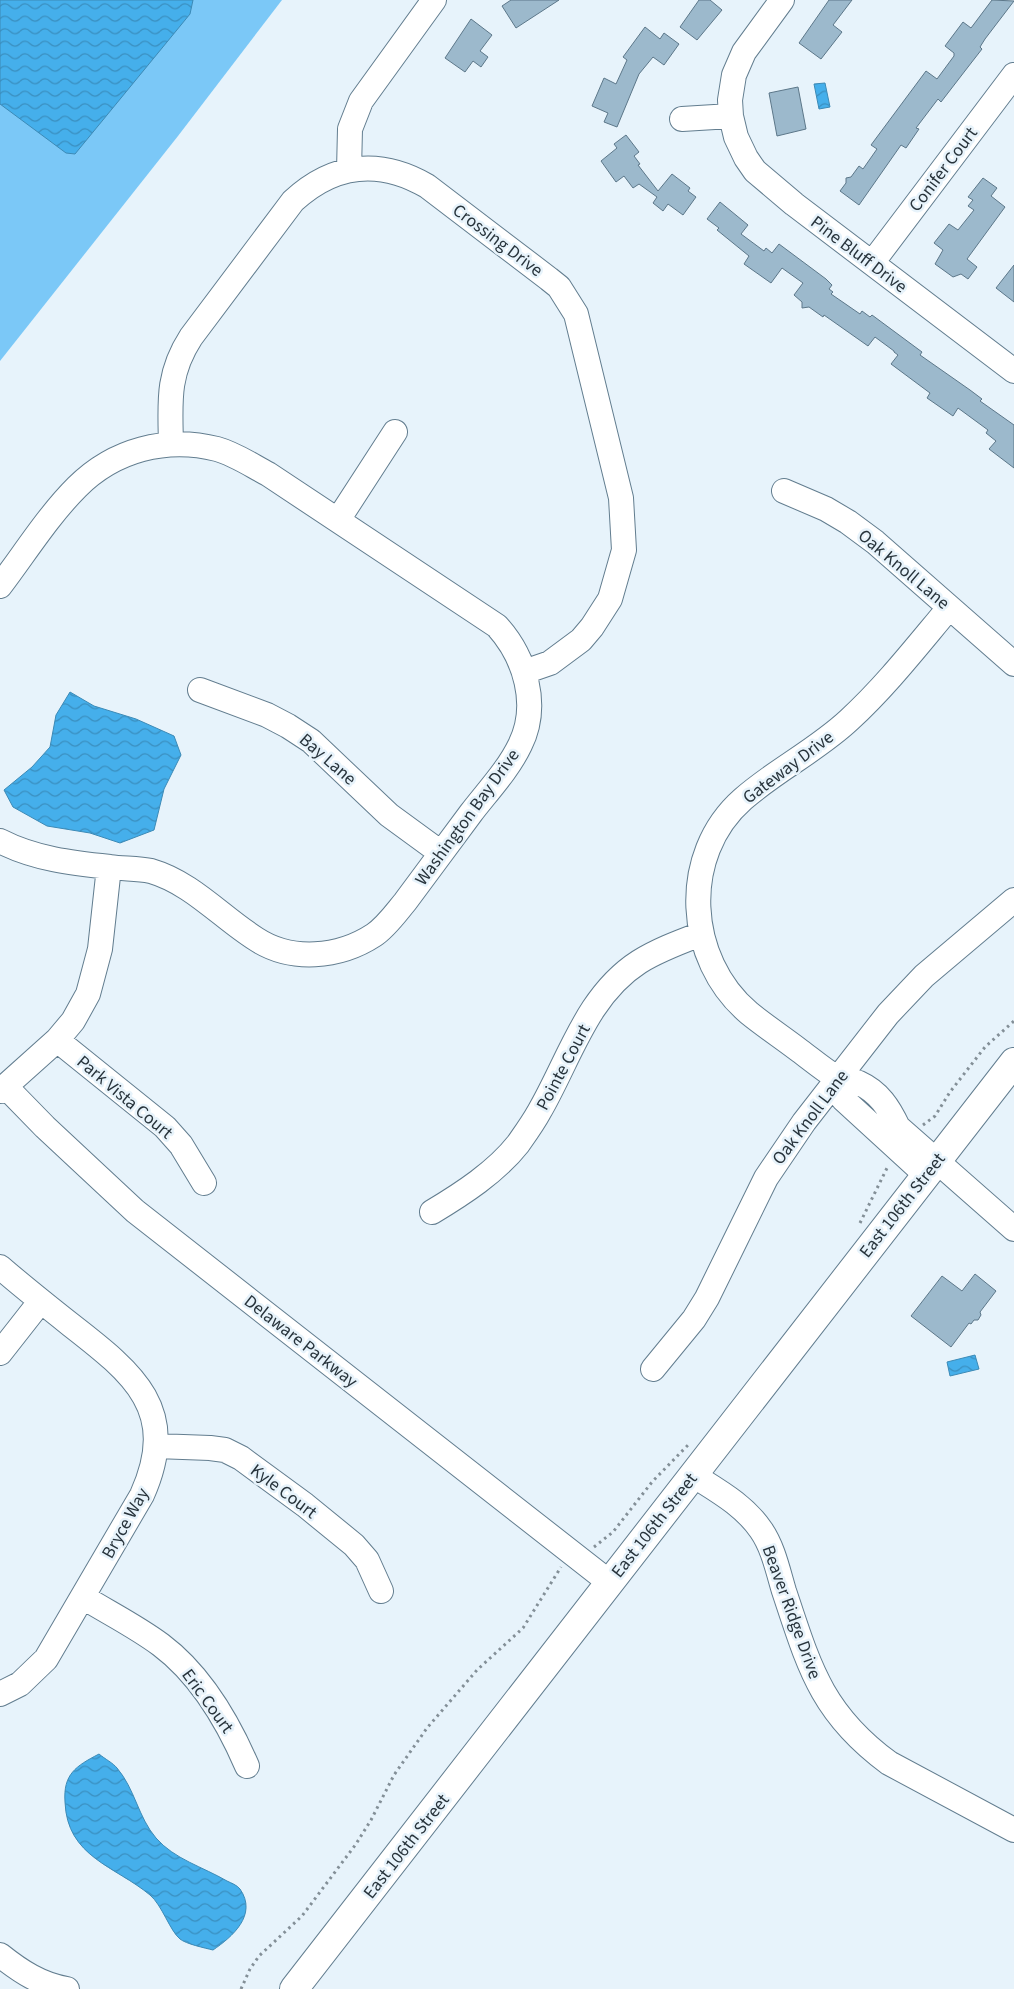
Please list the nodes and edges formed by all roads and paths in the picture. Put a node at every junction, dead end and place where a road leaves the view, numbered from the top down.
1 (434, 0) edge
2 (782, 0) edge
3 (1014, 75) edge
4 (731, 116) junction
5 (682, 120) dead end
6 (349, 170) junction
7 (872, 264) junction
8 (1014, 371) edge
9 (395, 432) dead end
10 (171, 444) junction
11 (784, 491) dead end
12 (338, 520) junction
13 (0, 586) edge
14 (950, 608) junction
15 (1014, 664) edge
16 (524, 672) junction
17 (200, 690) dead end
18 (0, 842) edge
19 (441, 853) junction
20 (109, 867) junction
21 (1014, 900) edge
22 (701, 934) junction
23 (1014, 1021) edge
24 (56, 1040) junction
25 (1014, 1062) edge
26 (839, 1079) junction
27 (3, 1089) edge
28 (905, 1145) junction
29 (931, 1168) junction
30 (204, 1183) dead end
31 (432, 1212) dead end
32 (856, 1229) dead end
33 (1014, 1229) edge
34 (0, 1267) edge
35 (40, 1302) junction
36 (0, 1353) edge
37 (653, 1369) dead end
38 (694, 1438) dead end
39 (156, 1446) junction
40 (693, 1475) junction
41 (588, 1551) dead end
42 (563, 1565) dead end
43 (609, 1582) junction
44 (381, 1591) dead end
45 (83, 1597) junction
46 (0, 1694) edge
47 (247, 1766) dead end
48 (1014, 1830) edge
49 (0, 1955) edge
50 (67, 1989) edge
51 (241, 1989) edge
52 (294, 1989) edge

1 - 6 street
2 - 4 street, Pine Bluff Drive
3 - 7 street, Conifer Court
4 - 5 street
4 - 7 street, Pine Bluff Drive
6 - 10 street, Crossing Drive
6 - 16 street, Crossing Drive
7 - 8 street, Pine Bluff Drive
9 - 12 street
10 - 12 street, Washington Bay Drive
10 - 13 street, Washington Bay Drive
11 - 14 street, Oak Knoll Lane
12 - 16 street, Washington Bay Drive
14 - 15 street, Oak Knoll Lane
14 - 22 street, Gateway Drive
16 - 19 street, Washington Bay Drive
17 - 19 street, Bay Lane
18 - 20 street, Washington Bay Drive
19 - 20 street, Washington Bay Drive
20 - 24 street
21 - 26 street, Oak Knoll Lane
22 - 26 street, Gateway Drive
22 - 31 street, Pointe Court
23 - 28 path
24 - 27 street
24 - 30 street, Park Vista Court
25 - 29 main road, East 106th Street
26 - 28 street
26 - 37 street, Oak Knoll Lane
27 - 43 street, Delaware Parkway
28 - 29 street
28 - 32 path
29 - 33 street
29 - 40 main road, East 106th Street
34 - 35 street, Bryce Way
35 - 36 street
35 - 39 street, Bryce Way
38 - 41 path
39 - 44 street, Kyle Court
39 - 45 street, Bryce Way
40 - 43 main road, East 106th Street
40 - 48 street, Beaver Ridge Drive
42 - 51 path
43 - 52 main road, East 106th Street
45 - 46 street, Bryce Way
45 - 47 street, Eric Court
49 - 50 street

